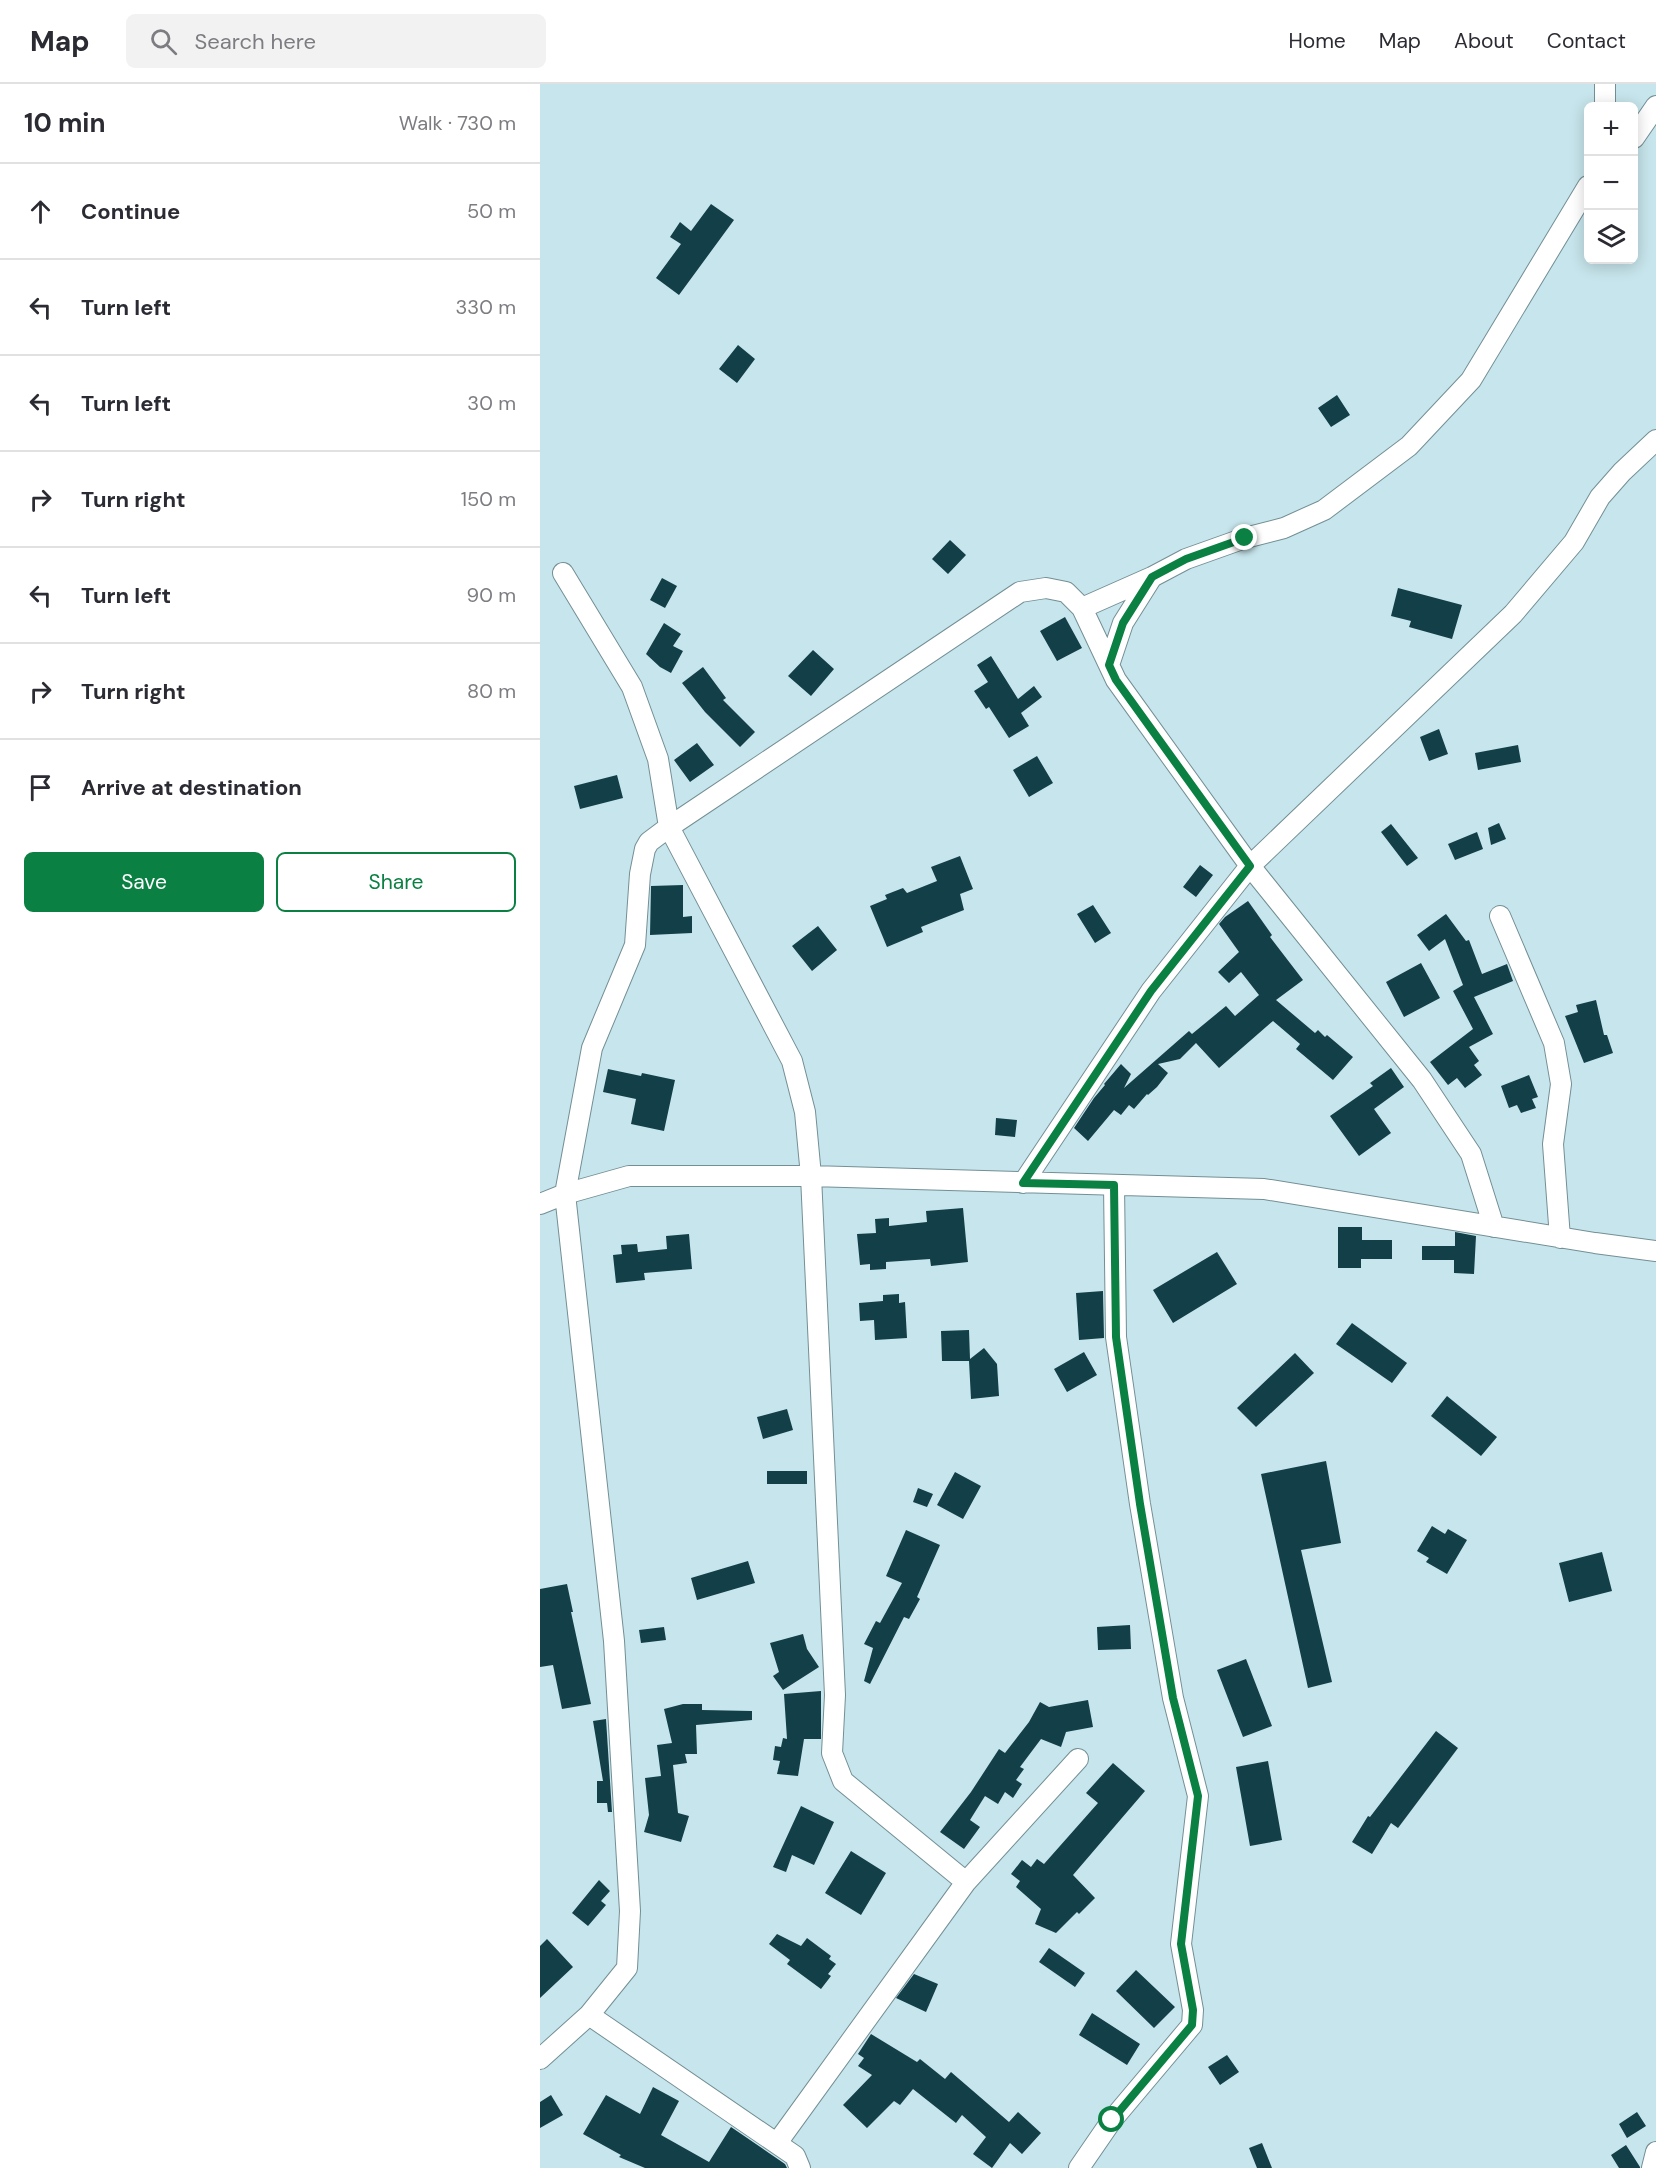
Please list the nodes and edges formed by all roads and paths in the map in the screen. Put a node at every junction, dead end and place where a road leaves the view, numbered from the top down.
1 (1605, 84) edge
2 (1605, 102) edge
3 (1656, 106) edge
4 (1656, 124) edge
5 (1638, 133) edge
6 (1638, 136) edge
7 (1584, 193) edge
8 (1656, 440) edge
9 (563, 573) dead end
10 (1152, 577) junction
11 (1082, 608) junction
12 (1109, 665) junction
13 (669, 827) junction
14 (1250, 866) junction
15 (1500, 916) dead end
16 (811, 1176) junction
17 (1023, 1183) junction
18 (1114, 1185) junction
19 (564, 1194) junction
20 (540, 1204) edge
21 (1494, 1227) junction
22 (1560, 1238) junction
23 (1656, 1251) edge
24 (1078, 1758) dead end
25 (966, 1882) junction
26 (589, 2015) junction
27 (540, 2059) edge
28 (777, 2143) junction
29 (1656, 2152) edge
30 (800, 2168) edge
31 (1079, 2168) edge
32 (1652, 2168) edge

1 - 2 street
3 - 5 street
4 - 6 street
7 - 10 street
8 - 14 street
9 - 13 street
10 - 11 street
10 - 12 street
11 - 12 street
11 - 13 street
12 - 14 street
13 - 16 street
13 - 19 street
14 - 17 street
14 - 21 street
15 - 22 street
16 - 17 street
16 - 19 street
16 - 25 street
17 - 18 street
18 - 21 street
18 - 31 street
19 - 20 street
19 - 26 street
21 - 22 street
22 - 23 street
24 - 25 street
25 - 28 street
26 - 27 street
26 - 28 street
28 - 30 street
29 - 32 street

